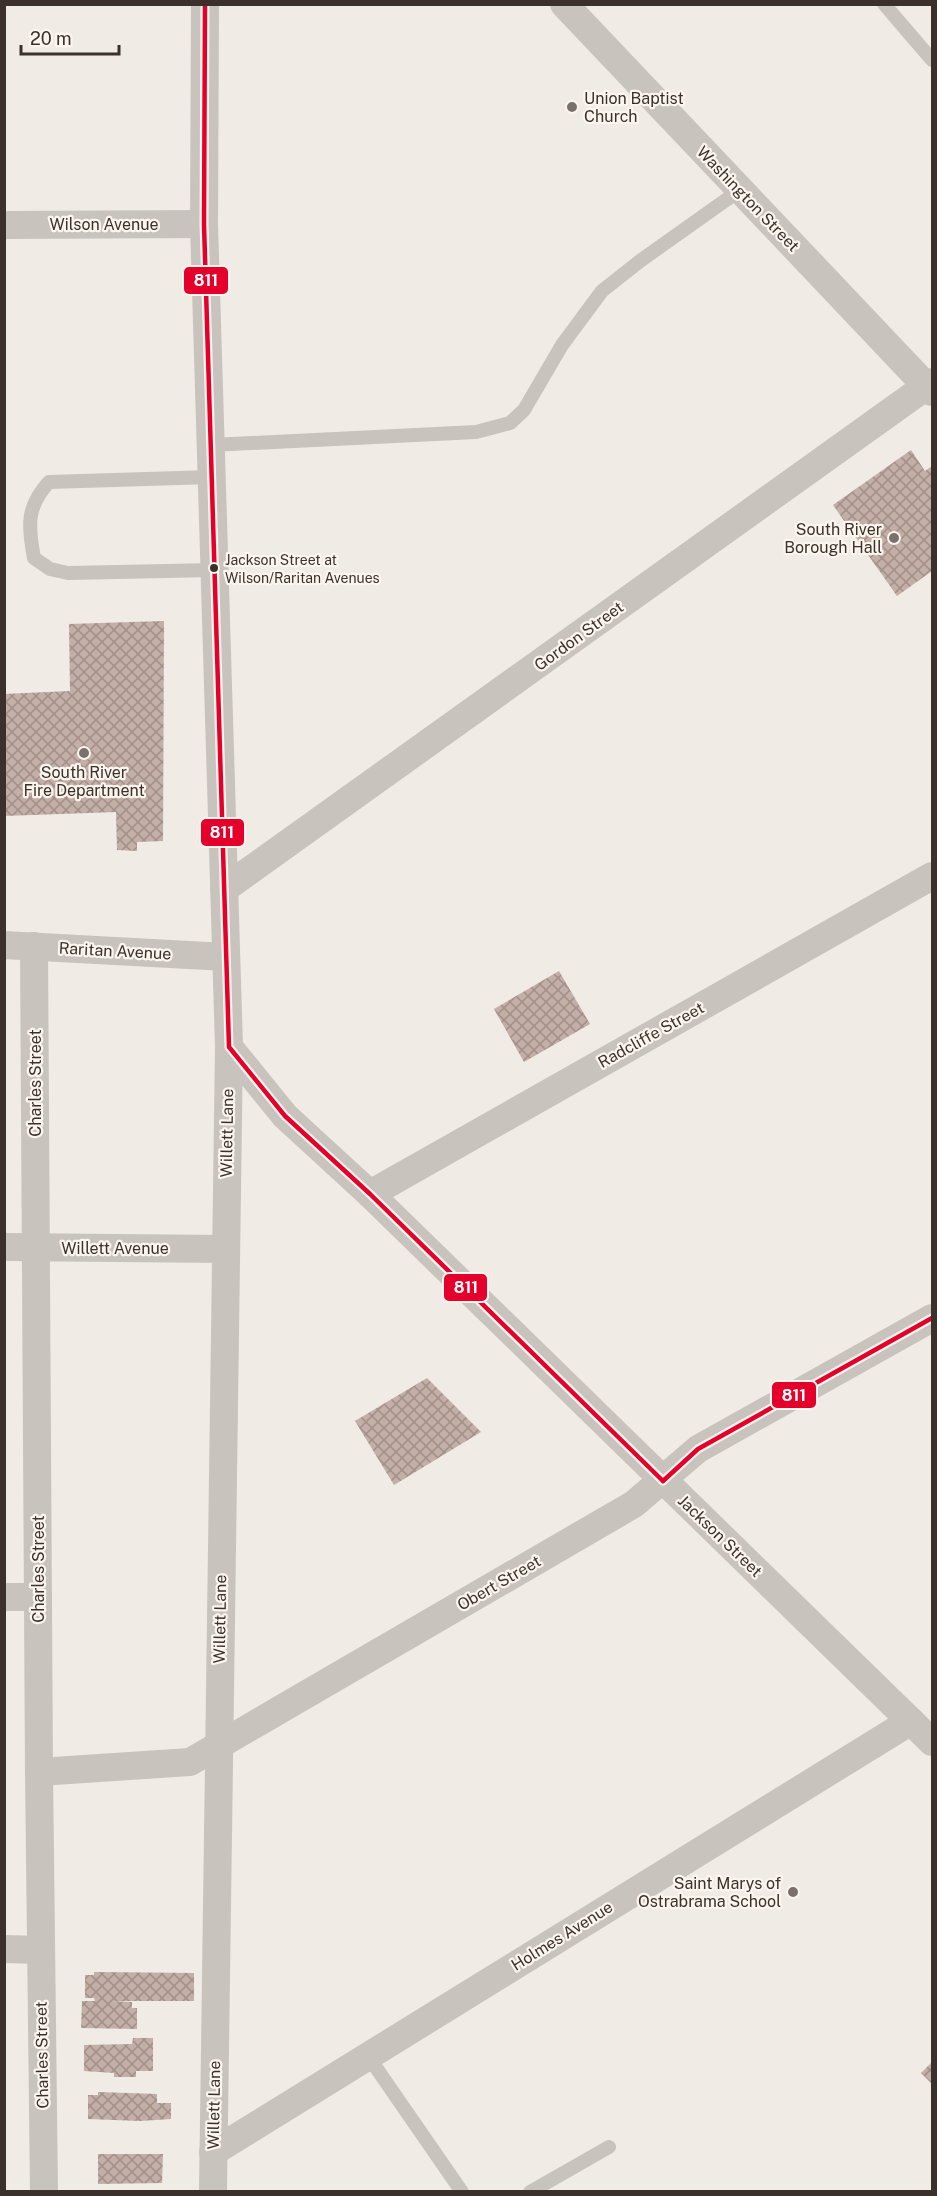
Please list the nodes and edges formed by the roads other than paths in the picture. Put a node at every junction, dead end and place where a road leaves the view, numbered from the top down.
1 (205, 4) edge
2 (564, 4) edge
3 (885, 4) edge
4 (933, 60) edge
5 (740, 190) junction
6 (204, 224) junction
7 (4, 225) edge
8 (931, 387) edge
9 (211, 445) junction
10 (212, 477) junction
11 (215, 570) junction
12 (933, 876) edge
13 (224, 889) junction
14 (4, 945) edge
15 (34, 946) junction
16 (226, 957) junction
17 (229, 1047) junction
18 (370, 1194) junction
19 (4, 1247) edge
20 (36, 1248) junction
21 (226, 1249) junction
22 (933, 1318) edge
23 (663, 1481) junction
24 (4, 1597) edge
25 (38, 1598) junction
26 (911, 1721) junction
27 (933, 1742) edge
28 (219, 1745) junction
29 (39, 1772) junction
30 (4, 1949) edge
31 (40, 1950) junction
32 (368, 2056) junction
33 (609, 2147) dead end
34 (213, 2152) junction
35 (44, 2192) edge
36 (213, 2192) edge
37 (462, 2192) edge
38 (530, 2192) edge

1 - 6 street
2 - 5 street, Washington Street
3 - 4 lane
5 - 8 street, Washington Street
5 - 9 lane
6 - 7 street, Wilson Avenue
6 - 9 street
8 - 13 street, Gordon Street
9 - 10 street
10 - 11 street
10 - 11 lane
11 - 13 street
12 - 18 street, Radcliffe Street
13 - 16 street
14 - 15 street, Raritan Avenue
15 - 16 street, Raritan Avenue
15 - 20 street, Charles Street
16 - 17 street
17 - 18 street, Jackson Street
17 - 21 street, Willett Lane
18 - 23 street, Jackson Street
19 - 20 street, Willett Avenue
20 - 21 street, Willett Avenue
20 - 25 street, Charles Street
21 - 28 street, Willett Lane
22 - 23 street, Obert Street
23 - 26 street, Jackson Street
23 - 28 street, Obert Street
24 - 25 street
25 - 29 street, Charles Street
26 - 27 street, Jackson Street
26 - 32 street, Holmes Avenue
28 - 29 street, Obert Street
28 - 34 street, Willett Lane
29 - 31 street, Charles Street
30 - 31 street
31 - 35 street, Charles Street
32 - 34 street, Holmes Avenue
32 - 37 lane
33 - 38 lane
34 - 36 street, Willett Lane

